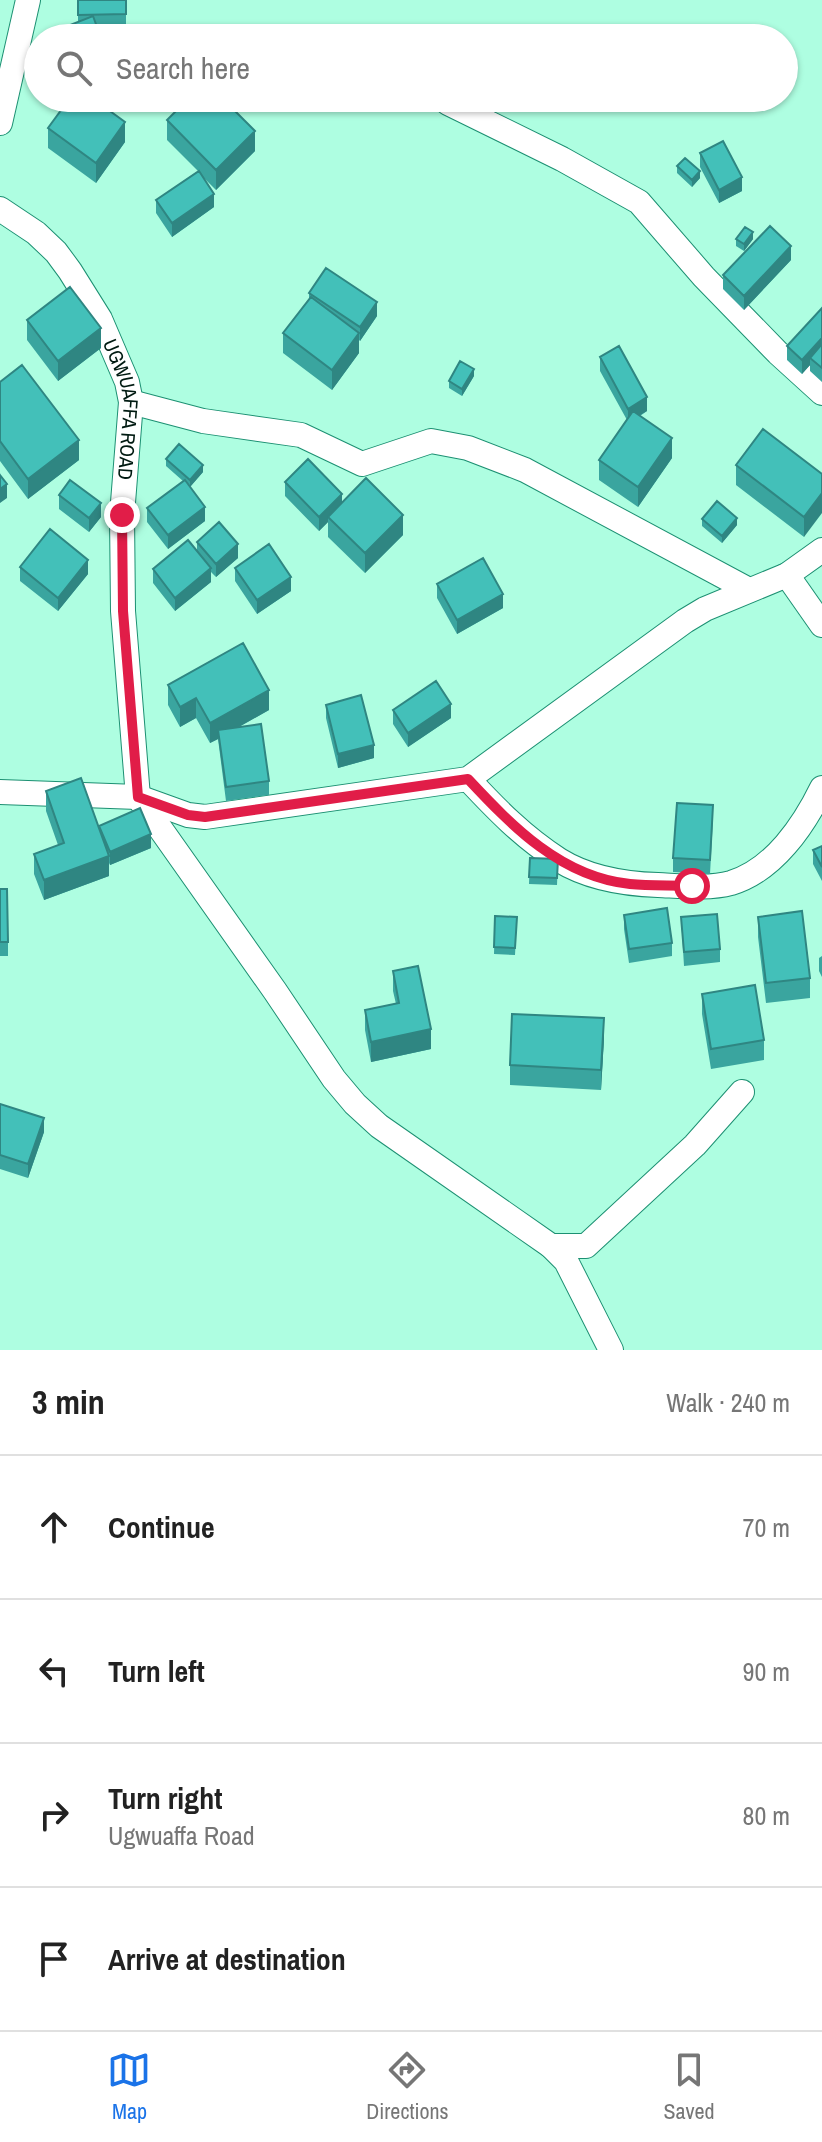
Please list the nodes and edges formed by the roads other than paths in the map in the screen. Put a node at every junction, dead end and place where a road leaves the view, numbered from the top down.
1 (28, 0) edge
2 (466, 112) edge
3 (0, 123) edge
4 (0, 209) edge
5 (822, 393) edge
6 (131, 402) junction
7 (822, 550) edge
8 (792, 583) junction
9 (749, 590) junction
10 (822, 602) edge
11 (822, 625) edge
12 (468, 779) junction
13 (822, 788) edge
14 (0, 792) edge
15 (138, 797) junction
16 (742, 1092) dead end
17 (551, 1246) junction
18 (611, 1350) edge

1 - 3 street
2 - 5 street
4 - 6 street, UGWUAFFA ROAD
6 - 9 street
6 - 15 street, UGWUAFFA ROAD
7 - 8 street
8 - 9 street
8 - 10 street
8 - 11 street
9 - 12 street
12 - 13 street
12 - 15 street
14 - 15 street
15 - 17 street
16 - 17 street
17 - 18 street

